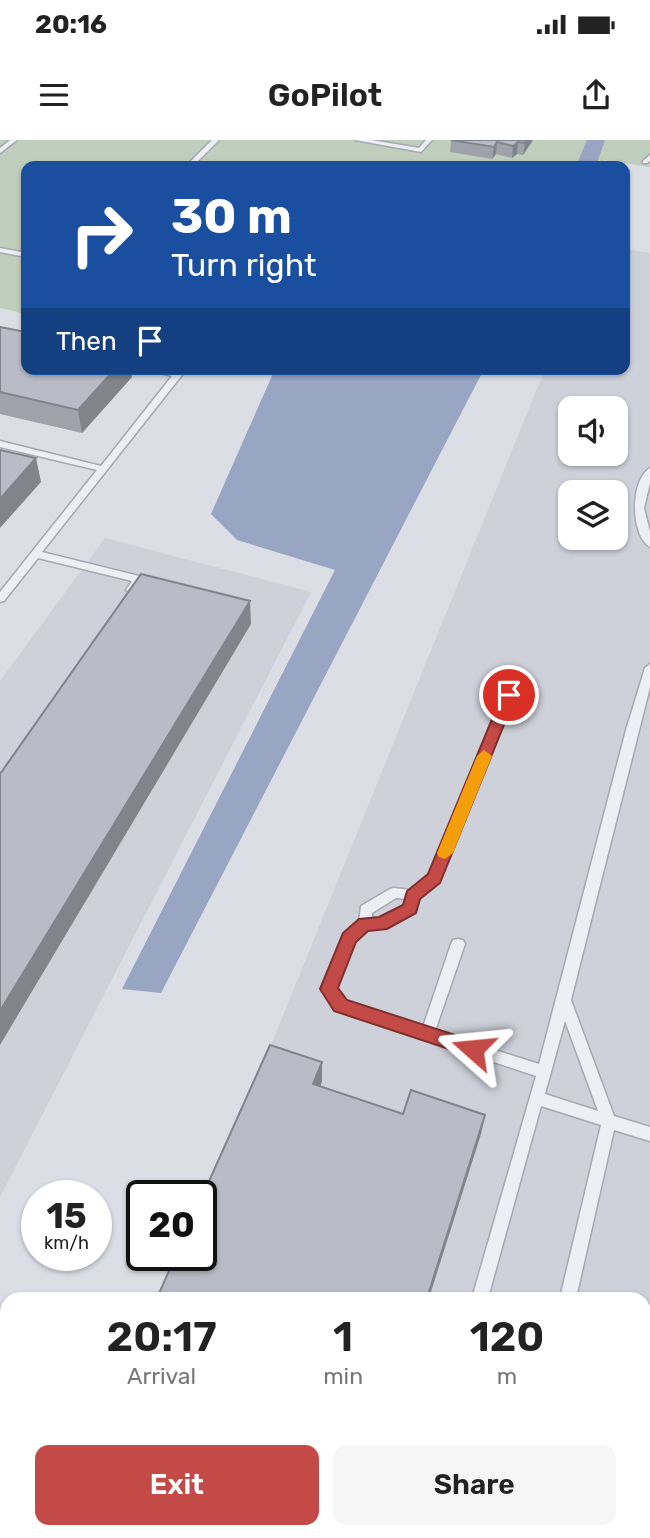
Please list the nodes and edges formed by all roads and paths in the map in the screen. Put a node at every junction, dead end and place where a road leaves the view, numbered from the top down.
1 (14, 140) edge
2 (216, 140) edge
3 (358, 140) edge
4 (429, 140) edge
5 (0, 151) edge
6 (193, 161) edge
7 (0, 250) edge
8 (21, 254) edge
9 (178, 375) edge
10 (0, 444) edge
11 (104, 468) junction
12 (650, 471) edge
13 (647, 531) edge
14 (650, 544) edge
15 (36, 554) junction
16 (0, 598) edge
17 (124, 601) edge
18 (650, 668) edge
19 (509, 695) dead end
20 (413, 895) junction
21 (365, 924) junction
22 (458, 943) dead end
23 (564, 1000) junction
24 (427, 1034) junction
25 (543, 1072) junction
26 (535, 1098) junction
27 (610, 1121) junction
28 (650, 1134) edge
29 (482, 1292) edge
30 (569, 1292) edge

1 - 5 lane
2 - 6 lane
3 - 4 lane
7 - 8 lane
9 - 11 lane
10 - 11 lane
11 - 15 lane
12 - 13 lane
13 - 14 lane
15 - 16 lane
15 - 17 lane
18 - 23 lane
19 - 20 lane
20 - 21 lane
20 - 21 lane
21 - 24 lane
22 - 24 lane
23 - 25 lane
23 - 27 lane
24 - 25 lane
25 - 26 lane
26 - 27 lane
26 - 29 lane
27 - 28 lane
27 - 30 lane

